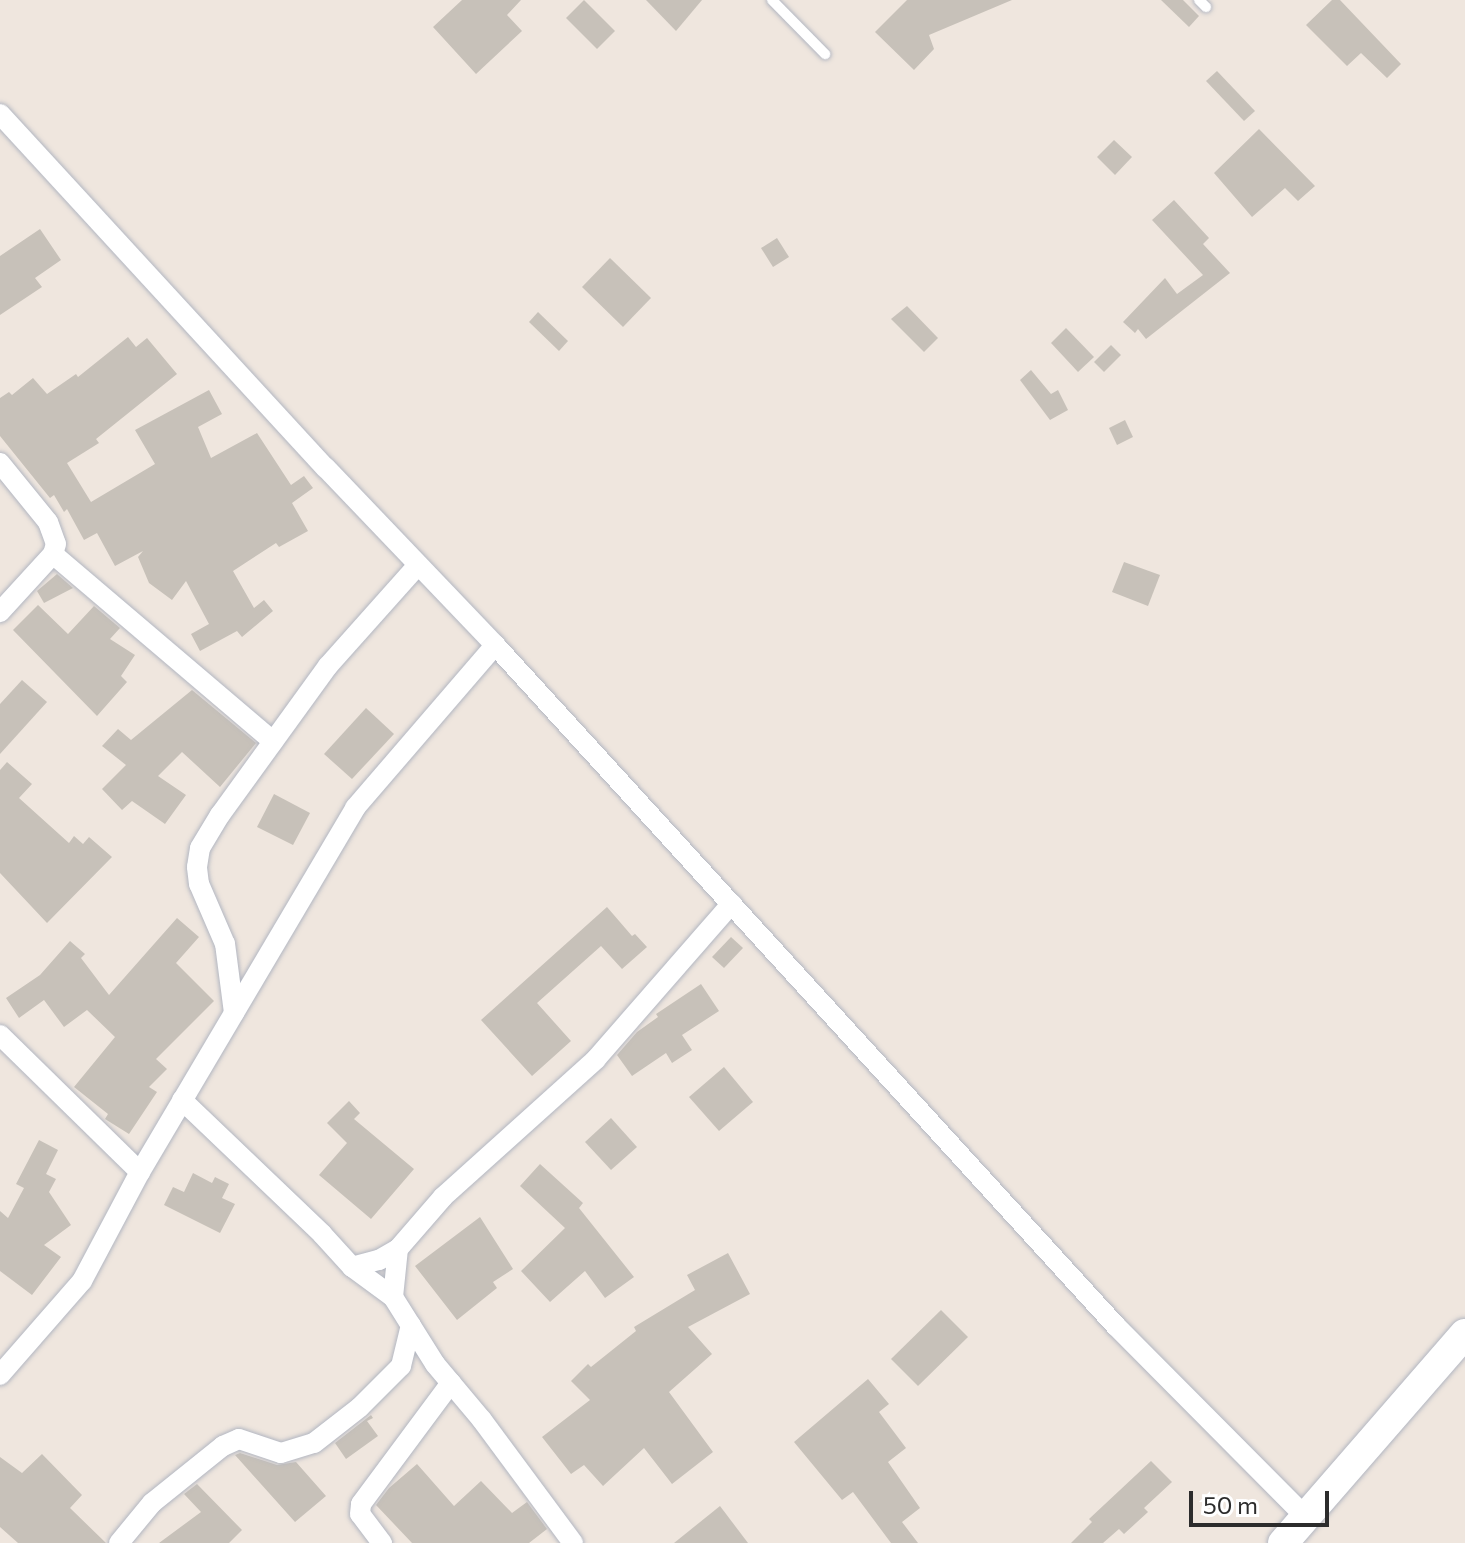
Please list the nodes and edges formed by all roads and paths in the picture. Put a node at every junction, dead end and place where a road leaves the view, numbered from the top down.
1 (772, 0) edge
2 (825, 54) dead end
3 (0, 114) edge
4 (0, 463) edge
5 (53, 554) junction
6 (417, 566) junction
7 (0, 612) edge
8 (495, 645) junction
9 (273, 741) junction
10 (731, 904) junction
11 (234, 1013) junction
12 (0, 1035) edge
13 (182, 1100) junction
14 (140, 1172) junction
15 (398, 1249) junction
16 (352, 1267) junction
17 (393, 1297) junction
18 (411, 1325) junction
19 (1465, 1334) edge
20 (435, 1364) junction
21 (3, 1366) edge
22 (401, 1366) junction
23 (451, 1383) junction
24 (1305, 1516) junction
25 (119, 1543) edge
26 (382, 1543) edge
27 (573, 1543) edge
28 (1283, 1543) edge

1 - 2 lane
3 - 6 street
4 - 5 street
5 - 7 street
5 - 9 street
6 - 8 street
6 - 9 street
8 - 10 street
8 - 11 street
9 - 11 street
10 - 15 street
10 - 24 street
11 - 13 street
12 - 14 street
13 - 14 street
13 - 16 street
14 - 21 street
15 - 16 street
15 - 17 street
16 - 17 street
17 - 18 street
18 - 20 street
18 - 22 street
19 - 24 street
20 - 22 street
20 - 23 street
22 - 25 street
23 - 26 street
23 - 27 street
24 - 28 street

